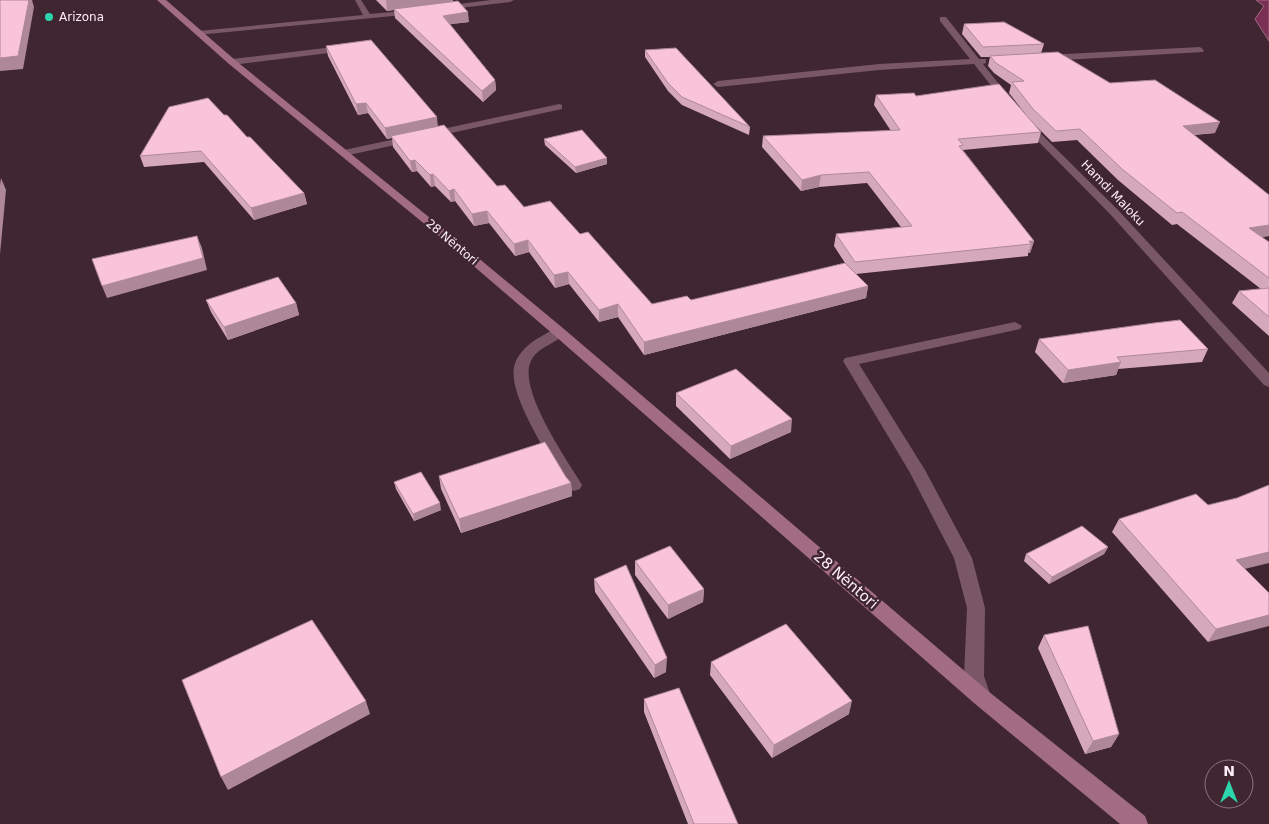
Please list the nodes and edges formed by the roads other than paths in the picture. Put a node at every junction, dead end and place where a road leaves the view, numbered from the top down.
1 (161, 0) edge
2 (510, 0) edge
3 (358, 2) dead end
4 (432, 10) edge
5 (422, 11) edge
6 (368, 17) junction
7 (943, 19) dead end
8 (198, 33) junction
9 (342, 49) edge
10 (1200, 50) dead end
11 (1035, 59) edge
12 (996, 61) edge
13 (232, 62) junction
14 (977, 62) junction
15 (718, 84) dead end
16 (559, 107) dead end
17 (344, 153) junction
18 (1015, 326) dead end
19 (559, 332) junction
20 (1269, 382) edge
21 (574, 485) dead end
22 (981, 697) junction
23 (1137, 824) edge

1 - 8 main road, 28 Nëntori
2 - 4 street
3 - 6 street
5 - 6 street
6 - 8 street
7 - 14 street, Hamdi Maloku
8 - 13 main road, 28 Nëntori
9 - 13 street
10 - 11 street
12 - 14 street
13 - 17 main road, 28 Nëntori
14 - 15 street
14 - 20 street, Hamdi Maloku
16 - 17 street
17 - 19 main road, 28 Nëntori
18 - 22 street
19 - 21 street
19 - 22 main road, 28 Nëntori
22 - 23 main road, 28 Nëntori

